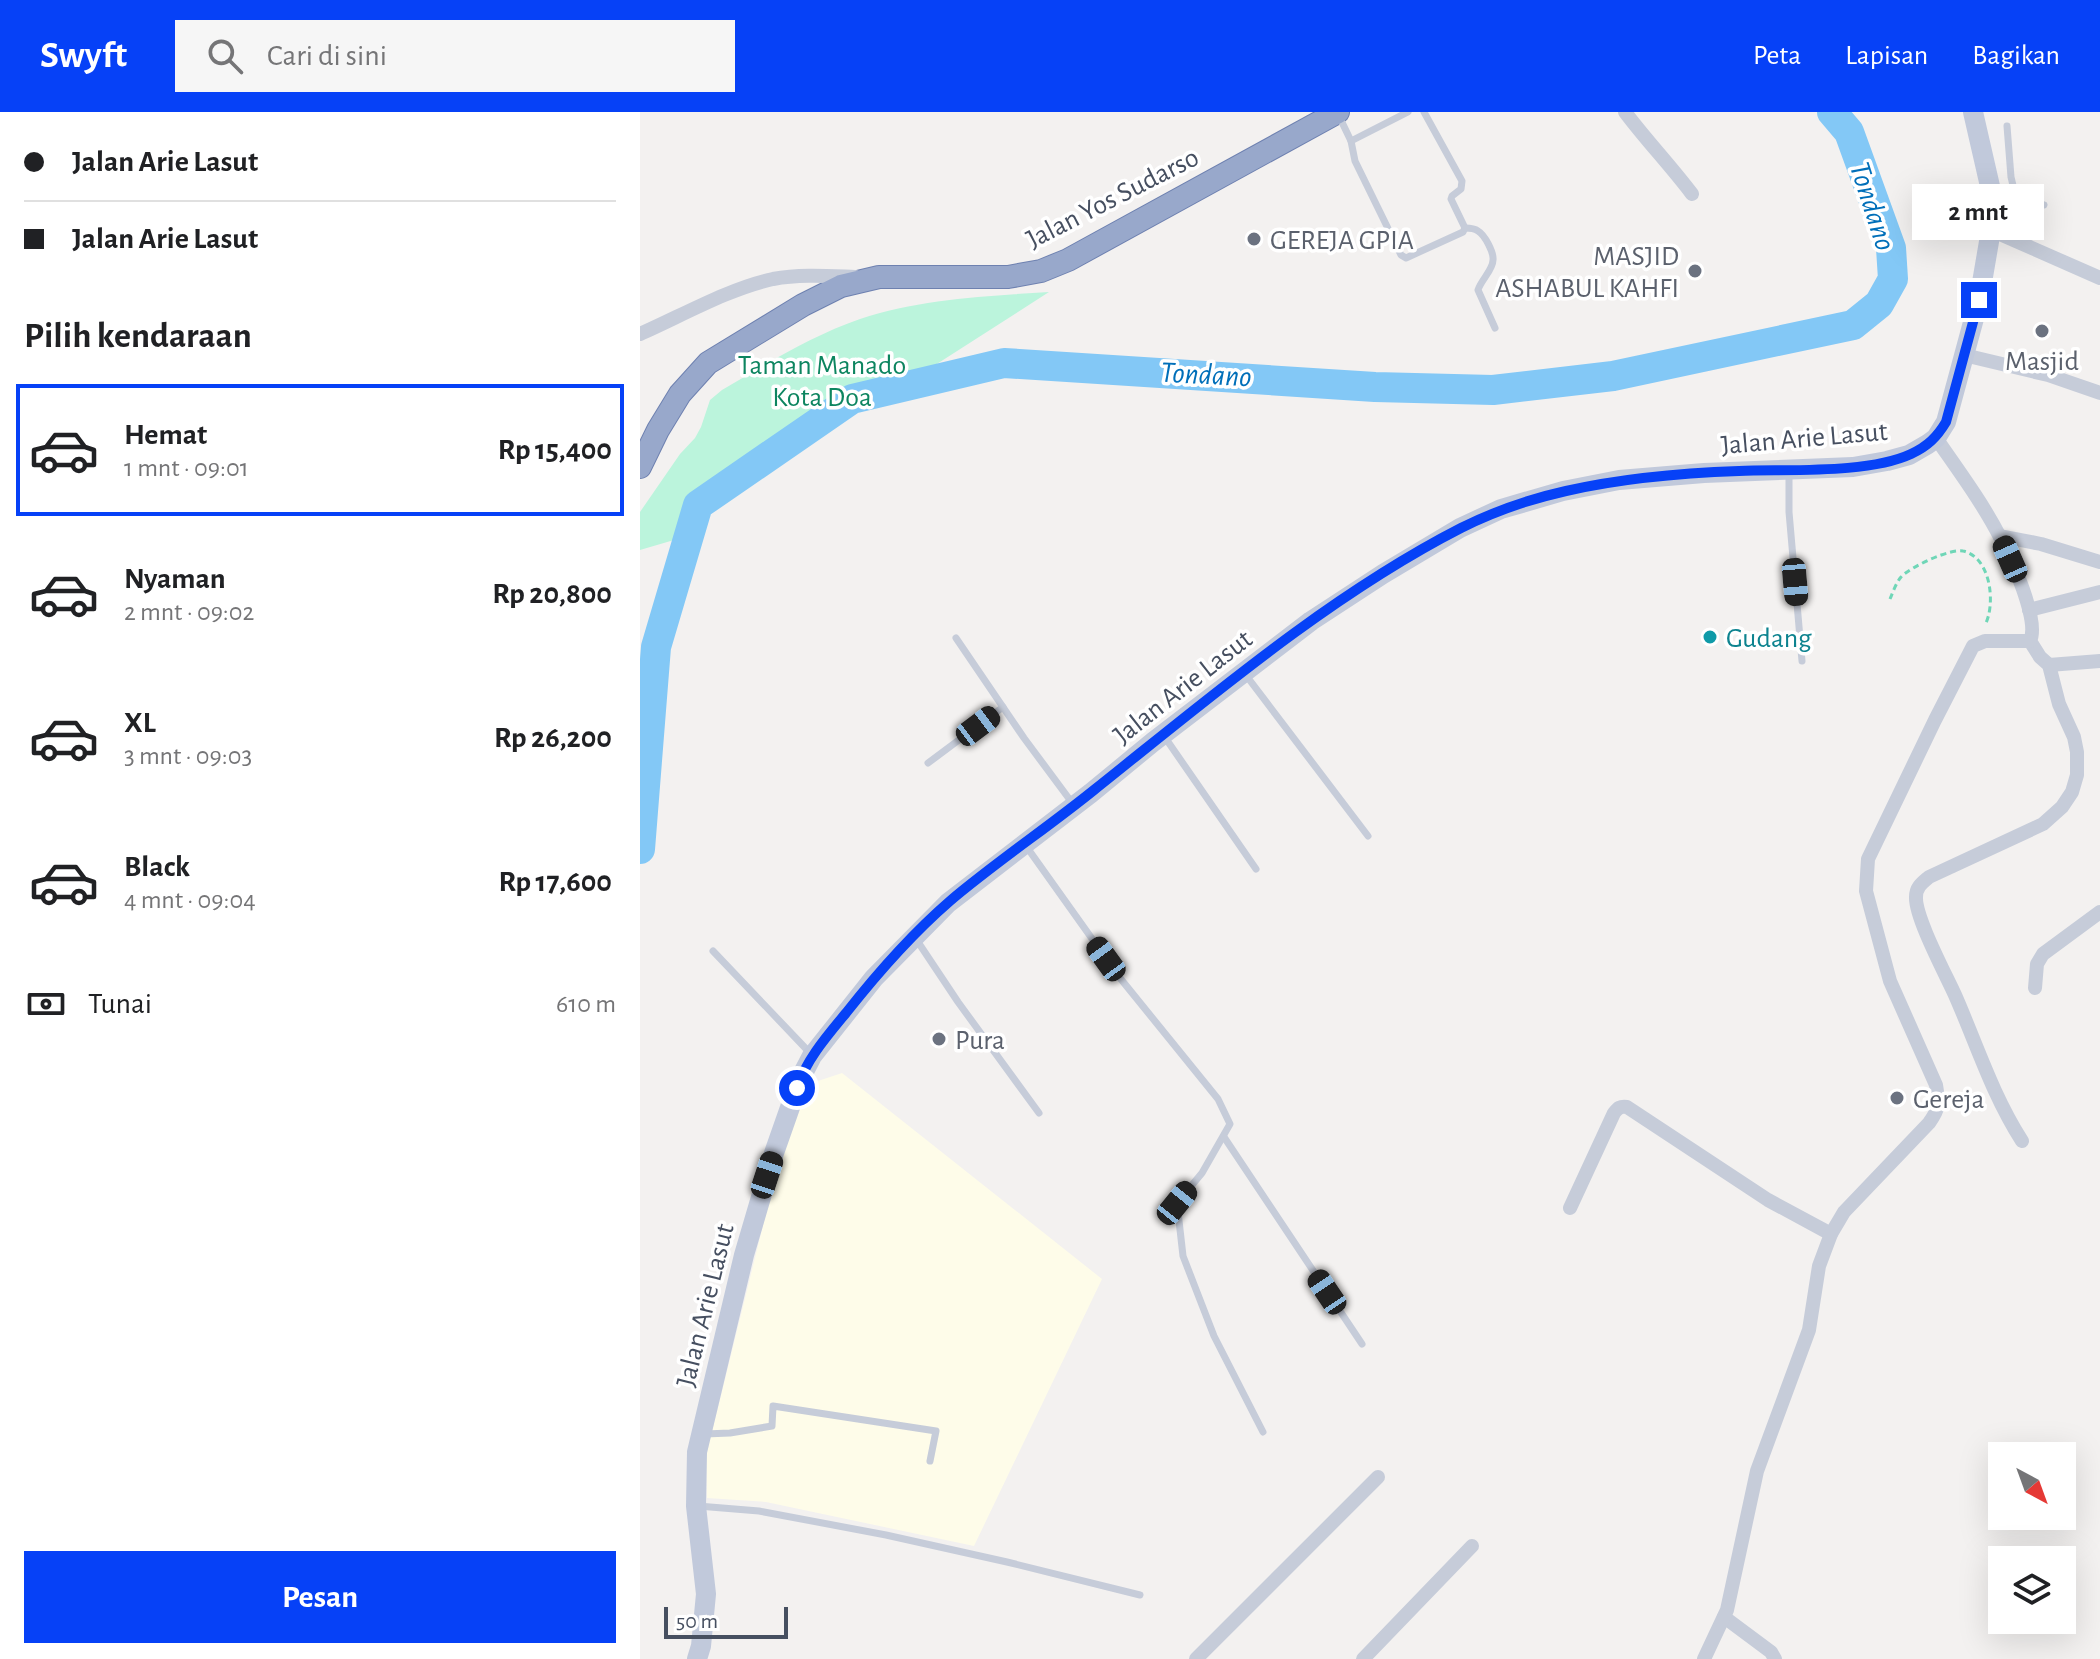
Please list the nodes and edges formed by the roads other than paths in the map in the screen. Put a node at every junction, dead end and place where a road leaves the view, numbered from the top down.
1 (1338, 112) edge
2 (1408, 112) edge
3 (1424, 112) edge
4 (1625, 112) edge
5 (1973, 112) edge
6 (2007, 126) dead end
7 (1351, 141) junction
8 (1692, 194) dead end
9 (2016, 198) junction
10 (1992, 201) junction
11 (2044, 205) dead end
12 (1465, 228) junction
13 (1991, 230) junction
14 (879, 277) junction
15 (2100, 278) edge
16 (1495, 328) dead end
17 (640, 334) edge
18 (1964, 355) junction
19 (2100, 393) edge
20 (1936, 438) junction
21 (640, 467) edge
22 (1789, 470) junction
23 (2000, 536) junction
24 (2099, 558) edge
25 (2100, 592) edge
26 (2029, 610) junction
27 (956, 638) dead end
28 (2030, 641) junction
29 (1802, 661) dead end
30 (2100, 661) edge
31 (2049, 665) junction
32 (1244, 672) junction
33 (1003, 707) junction
34 (1163, 735) junction
35 (928, 763) dead end
36 (1074, 805) junction
37 (1368, 836) dead end
38 (1025, 844) junction
39 (1256, 869) dead end
40 (2100, 912) edge
41 (914, 937) junction
42 (713, 951) dead end
43 (2035, 988) dead end
44 (812, 1056) junction
45 (1039, 1113) dead end
46 (1224, 1137) junction
47 (2022, 1141) dead end
48 (1570, 1208) dead end
49 (1831, 1234) junction
50 (1362, 1344) dead end
51 (1263, 1432) dead end
52 (702, 1434) junction
53 (930, 1461) dead end
54 (1378, 1477) dead end
55 (696, 1506) junction
56 (1472, 1546) dead end
57 (1140, 1595) dead end
58 (1724, 1617) junction
59 (697, 1659) edge
60 (1196, 1659) edge
61 (1363, 1659) edge
62 (1704, 1659) edge
63 (1775, 1659) edge

1 - 7 lane
1 - 14 highway, Jalan Yos Sudarso
2 - 7 lane
3 - 12 lane
4 - 8 street
5 - 10 main road
6 - 9 lane
7 - 12 lane
9 - 10 lane
9 - 11 lane
10 - 13 main road
12 - 16 lane
13 - 15 street
13 - 18 main road
14 - 17 street
14 - 21 highway, Jalan Yos Sudarso
18 - 19 street
18 - 20 main road
20 - 22 main road, Jalan Arie Lasut
20 - 23 street
22 - 29 lane
22 - 32 main road, Jalan Arie Lasut
23 - 24 street
23 - 26 street
25 - 26 street
26 - 28 street
27 - 33 lane
28 - 31 street
28 - 49 street
30 - 31 street
31 - 47 street
32 - 34 main road, Jalan Arie Lasut
32 - 37 lane
33 - 35 lane
33 - 36 lane
34 - 36 main road, Jalan Arie Lasut
34 - 39 lane
36 - 38 main road, Jalan Arie Lasut
38 - 41 main road, Jalan Arie Lasut
38 - 46 lane
40 - 43 street
41 - 44 main road, Jalan Arie Lasut
41 - 45 lane
42 - 44 lane
44 - 52 main road, Jalan Arie Lasut
46 - 50 lane
46 - 51 lane
48 - 49 street
49 - 58 street
52 - 53 lane
52 - 55 main road, Jalan Arie Lasut
54 - 60 street
55 - 57 lane
55 - 59 main road, Jalan Arie Lasut
56 - 61 street
58 - 62 street
58 - 63 street

